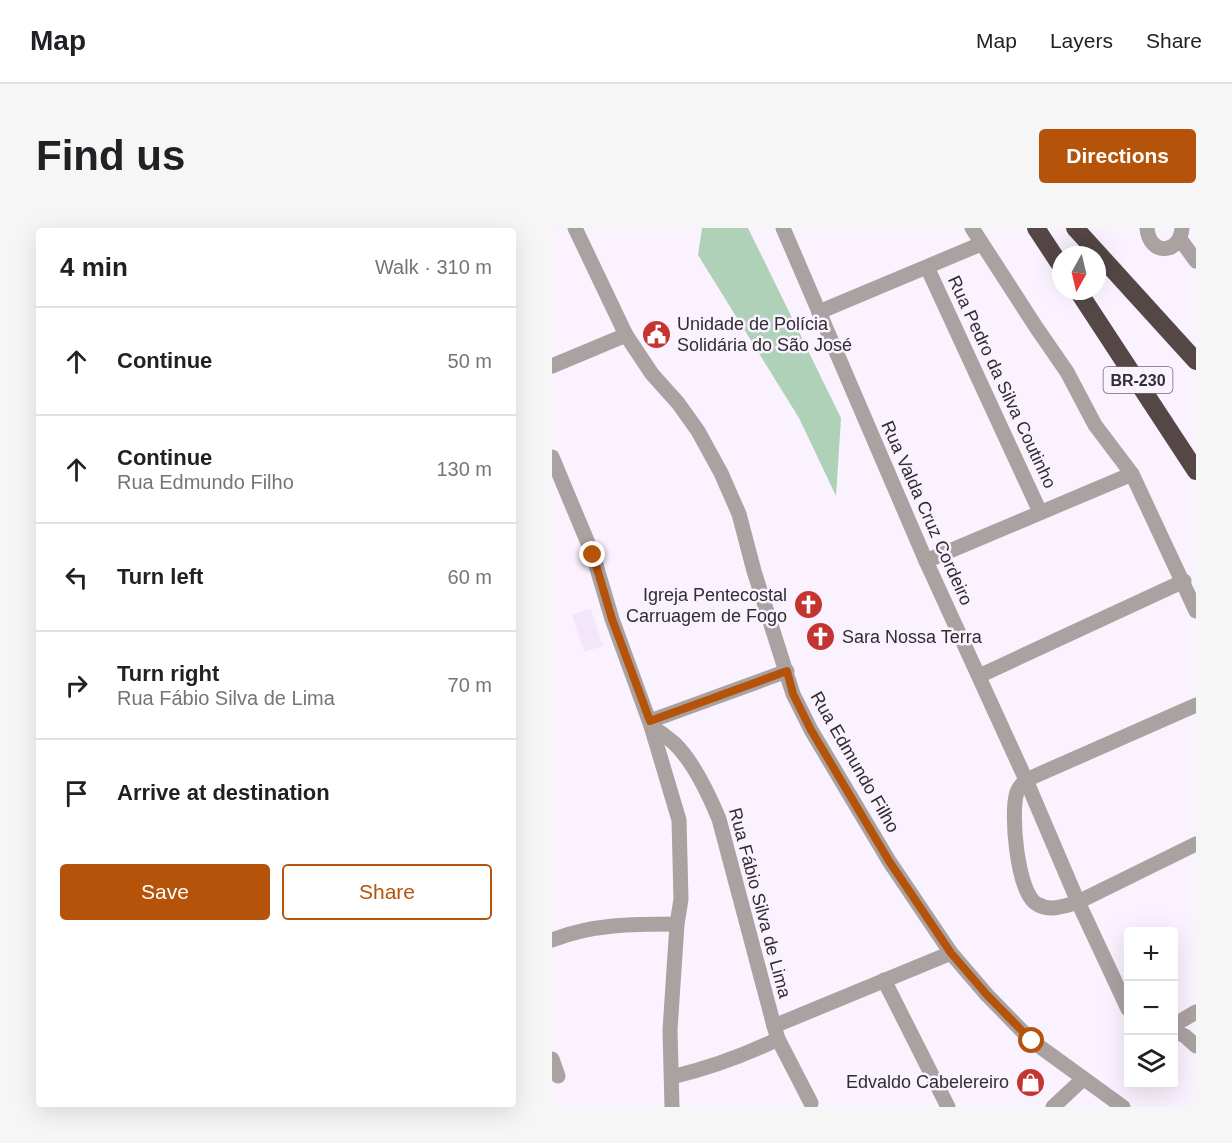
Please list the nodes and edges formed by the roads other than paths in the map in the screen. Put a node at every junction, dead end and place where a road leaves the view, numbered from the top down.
1 (575, 228) edge
2 (783, 228) edge
3 (972, 228) edge
4 (1036, 228) edge
5 (1075, 228) edge
6 (1147, 228) edge
7 (1181, 234) edge
8 (981, 244) junction
9 (1052, 252) edge
10 (1196, 261) edge
11 (927, 267) junction
12 (1084, 300) edge
13 (819, 312) junction
14 (627, 335) junction
15 (1196, 361) edge
16 (552, 366) edge
17 (552, 458) edge
18 (1196, 471) edge
19 (1132, 474) junction
20 (1040, 512) junction
21 (926, 561) junction
22 (1184, 581) junction
23 (1196, 611) edge
24 (787, 671) junction
25 (979, 676) junction
26 (1196, 705) edge
27 (651, 724) junction
28 (1026, 780) junction
29 (1194, 850) edge
30 (1078, 902) junction
31 (677, 924) junction
32 (552, 940) edge
33 (951, 953) junction
34 (884, 980) junction
35 (1124, 1000) edge
36 (1196, 1012) edge
37 (1178, 1022) edge
38 (776, 1033) junction
39 (1178, 1033) edge
40 (1196, 1046) edge
41 (552, 1059) edge
42 (558, 1076) dead end
43 (672, 1077) junction
44 (1083, 1079) junction
45 (811, 1103) dead end
46 (672, 1107) edge
47 (948, 1107) edge
48 (1053, 1107) edge
49 (1123, 1107) edge

1 - 14 street, Rua Edmundo Filho
2 - 13 street, Rua Valda Cruz Cordeiro
3 - 8 street
4 - 9 highway
5 - 15 highway, BR-230
6 - 7 street
7 - 10 street
8 - 11 street
8 - 19 street
11 - 13 street
11 - 20 street, Rua Pedro da Silva Coutinho
12 - 18 highway, BR-230
13 - 21 street, Rua Valda Cruz Cordeiro
14 - 16 street
14 - 24 street, Rua Edmundo Filho
17 - 27 street
19 - 20 street
19 - 22 street
20 - 21 street
21 - 25 street, Rua Valda Cruz Cordeiro
22 - 23 street
22 - 25 street
24 - 27 street
24 - 33 street, Rua Edmundo Filho
25 - 28 street, Rua Valda Cruz Cordeiro
26 - 28 street
27 - 31 street
27 - 38 street, Rua Fábio Silva de Lima
28 - 30 street, Rua Valda Cruz Cordeiro
28 - 30 street
29 - 30 street
30 - 35 street, Rua Valda Cruz Cordeiro
31 - 32 street
31 - 43 street
33 - 34 street
33 - 44 street, Rua Edmundo Filho
34 - 38 street
34 - 47 street
36 - 37 street
38 - 43 street
38 - 45 street, Rua Fábio Silva de Lima
39 - 40 street
41 - 42 street
43 - 46 street
44 - 48 street
44 - 49 street, Rua Edmundo Filho

